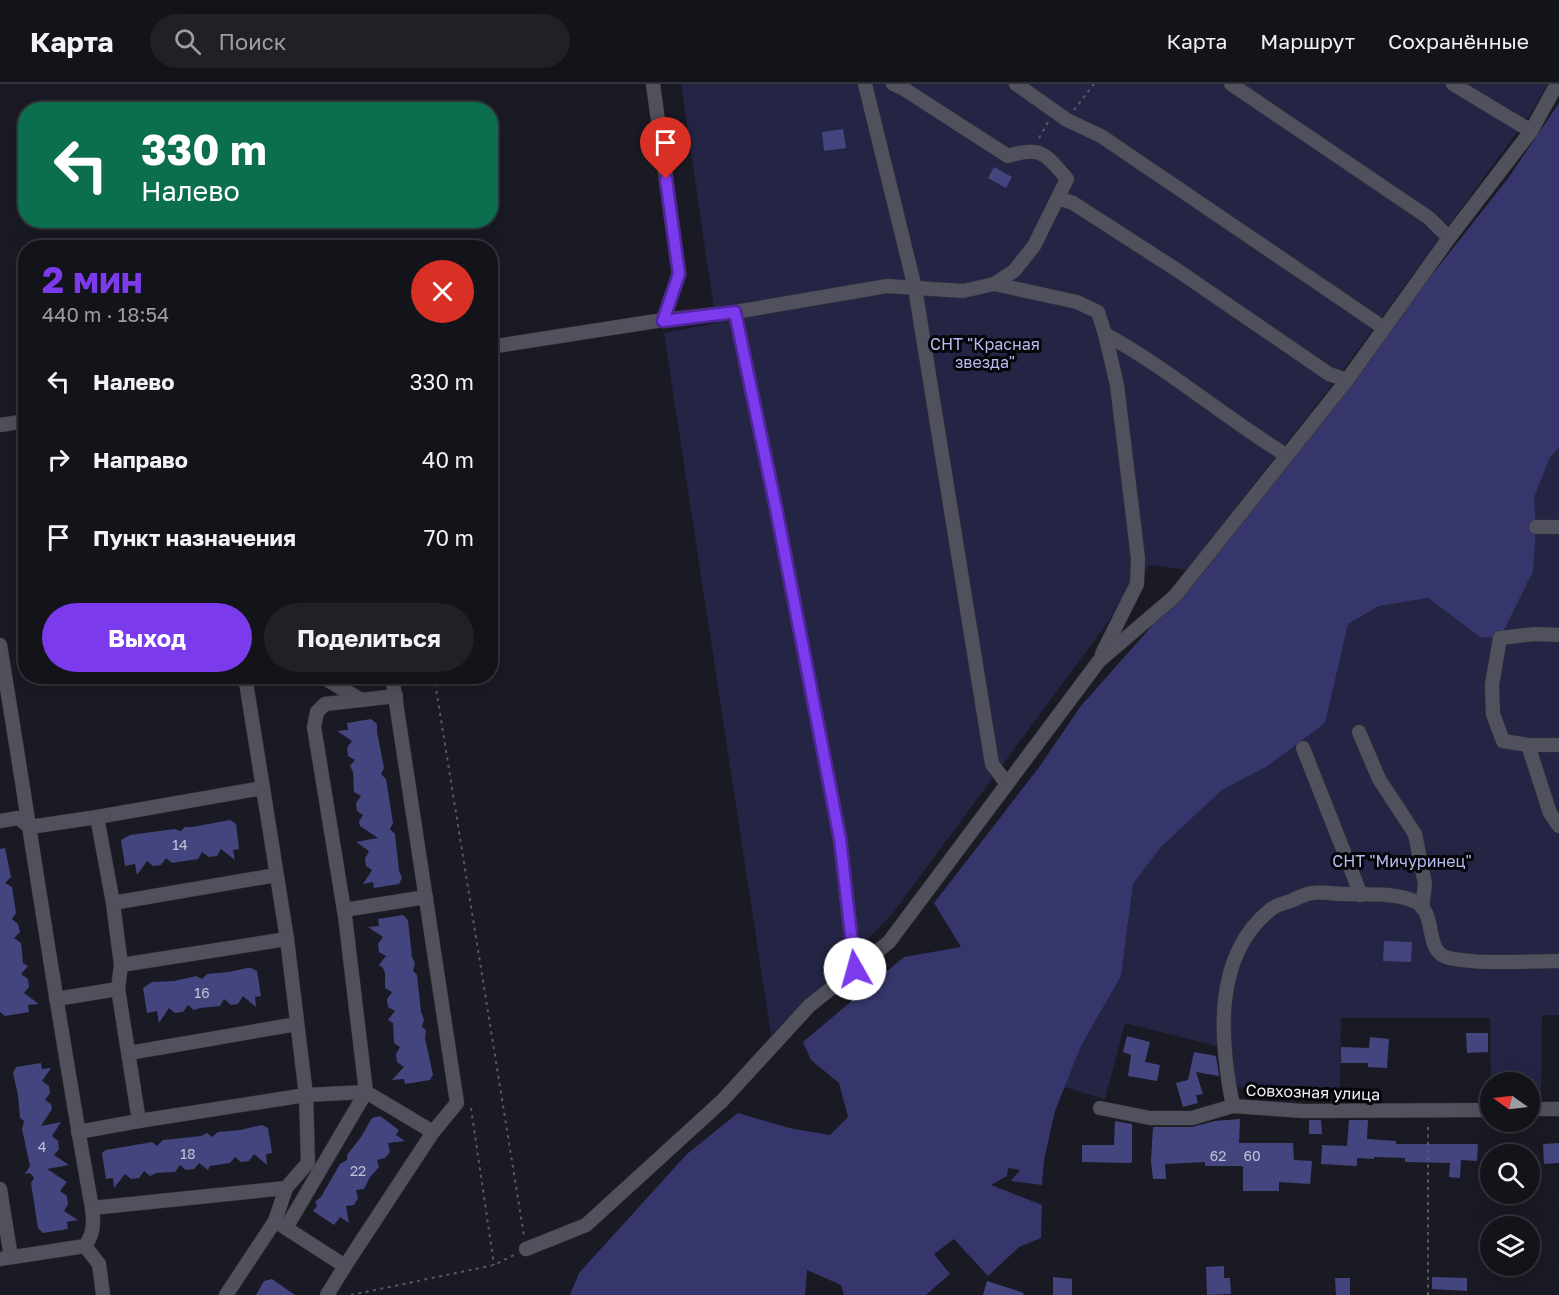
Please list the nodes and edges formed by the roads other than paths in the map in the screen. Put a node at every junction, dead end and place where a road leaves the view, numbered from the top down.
1 (653, 84) edge
2 (865, 84) edge
3 (892, 84) edge
4 (1016, 84) edge
5 (1231, 84) edge
6 (1454, 84) edge
7 (1557, 84) edge
8 (1531, 131) junction
9 (1058, 198) junction
10 (1449, 238) junction
11 (994, 284) junction
12 (915, 288) junction
13 (735, 312) junction
14 (663, 321) junction
15 (1384, 328) junction
16 (1105, 334) junction
17 (498, 346) edge
18 (1347, 380) junction
19 (18, 422) edge
20 (0, 424) edge
21 (1286, 455) junction
22 (1536, 527) dead end
23 (1559, 527) edge
24 (1559, 635) edge
25 (0, 645) edge
26 (1099, 661) junction
27 (246, 684) edge
28 (334, 684) edge
29 (394, 684) edge
30 (396, 696) junction
31 (361, 700) junction
32 (1359, 732) dead end
33 (1528, 745) junction
34 (1559, 745) edge
35 (1303, 748) dead end
36 (1007, 784) junction
37 (263, 788) junction
38 (97, 817) junction
39 (0, 821) edge
40 (1559, 826) edge
41 (30, 827) junction
42 (276, 875) junction
43 (1361, 895) junction
44 (426, 897) junction
45 (113, 903) junction
46 (1422, 908) junction
47 (344, 910) junction
48 (287, 939) junction
49 (1559, 962) edge
50 (121, 965) junction
51 (855, 969) junction
52 (118, 989) junction
53 (56, 999) junction
54 (297, 1024) junction
55 (129, 1053) junction
56 (366, 1092) junction
57 (306, 1095) junction
58 (1233, 1106) junction
59 (1100, 1108) dead end
60 (1540, 1109) edge
61 (1559, 1109) edge
62 (1480, 1110) edge
63 (139, 1121) junction
64 (78, 1132) junction
65 (433, 1132) junction
66 (286, 1188) junction
67 (0, 1189) edge
68 (92, 1208) junction
69 (280, 1224) junction
70 (85, 1246) junction
71 (526, 1249) road end
72 (5, 1258) edge
73 (345, 1266) junction
74 (103, 1295) edge
75 (226, 1295) edge
76 (327, 1295) edge

1 - 14 street
2 - 12 street
3 - 9 street
4 - 15 street
5 - 10 street
6 - 8 street
7 - 8 street
8 - 10 street
9 - 11 street
9 - 18 street
10 - 15 street
11 - 12 street
11 - 16 street
12 - 13 street
12 - 36 street
13 - 14 street
13 - 51 street
14 - 17 street
15 - 18 street
16 - 21 street
16 - 26 street
18 - 21 street
19 - 20 street
21 - 26 street
22 - 23 street
24 - 33 street
25 - 41 street
26 - 36 street
27 - 37 street
28 - 31 street
29 - 30 street
30 - 31 street
30 - 44 street
31 - 47 street
32 - 46 street
33 - 34 street
33 - 40 street
35 - 43 street
36 - 51 street
37 - 38 street
37 - 42 street
38 - 41 street
38 - 45 street
39 - 41 street
41 - 53 street
42 - 45 street
42 - 48 street
43 - 46 street
43 - 58 street
44 - 47 street
44 - 65 street
45 - 50 street
46 - 49 street
47 - 56 street
48 - 50 street
48 - 54 street
50 - 52 street
51 - 71 street
52 - 53 street
52 - 55 street
53 - 64 street
54 - 55 street
54 - 57 street
55 - 63 street
56 - 57 street
56 - 65 street
56 - 69 street
57 - 63 street
57 - 66 street
58 - 59 street, Совхозная улица
58 - 62 street, Совхозная улица
60 - 61 street
63 - 64 street
64 - 68 street
65 - 73 street
66 - 68 street
66 - 69 street
67 - 72 street
68 - 70 street
69 - 73 street
69 - 75 street
70 - 72 street
70 - 74 street
73 - 76 street

